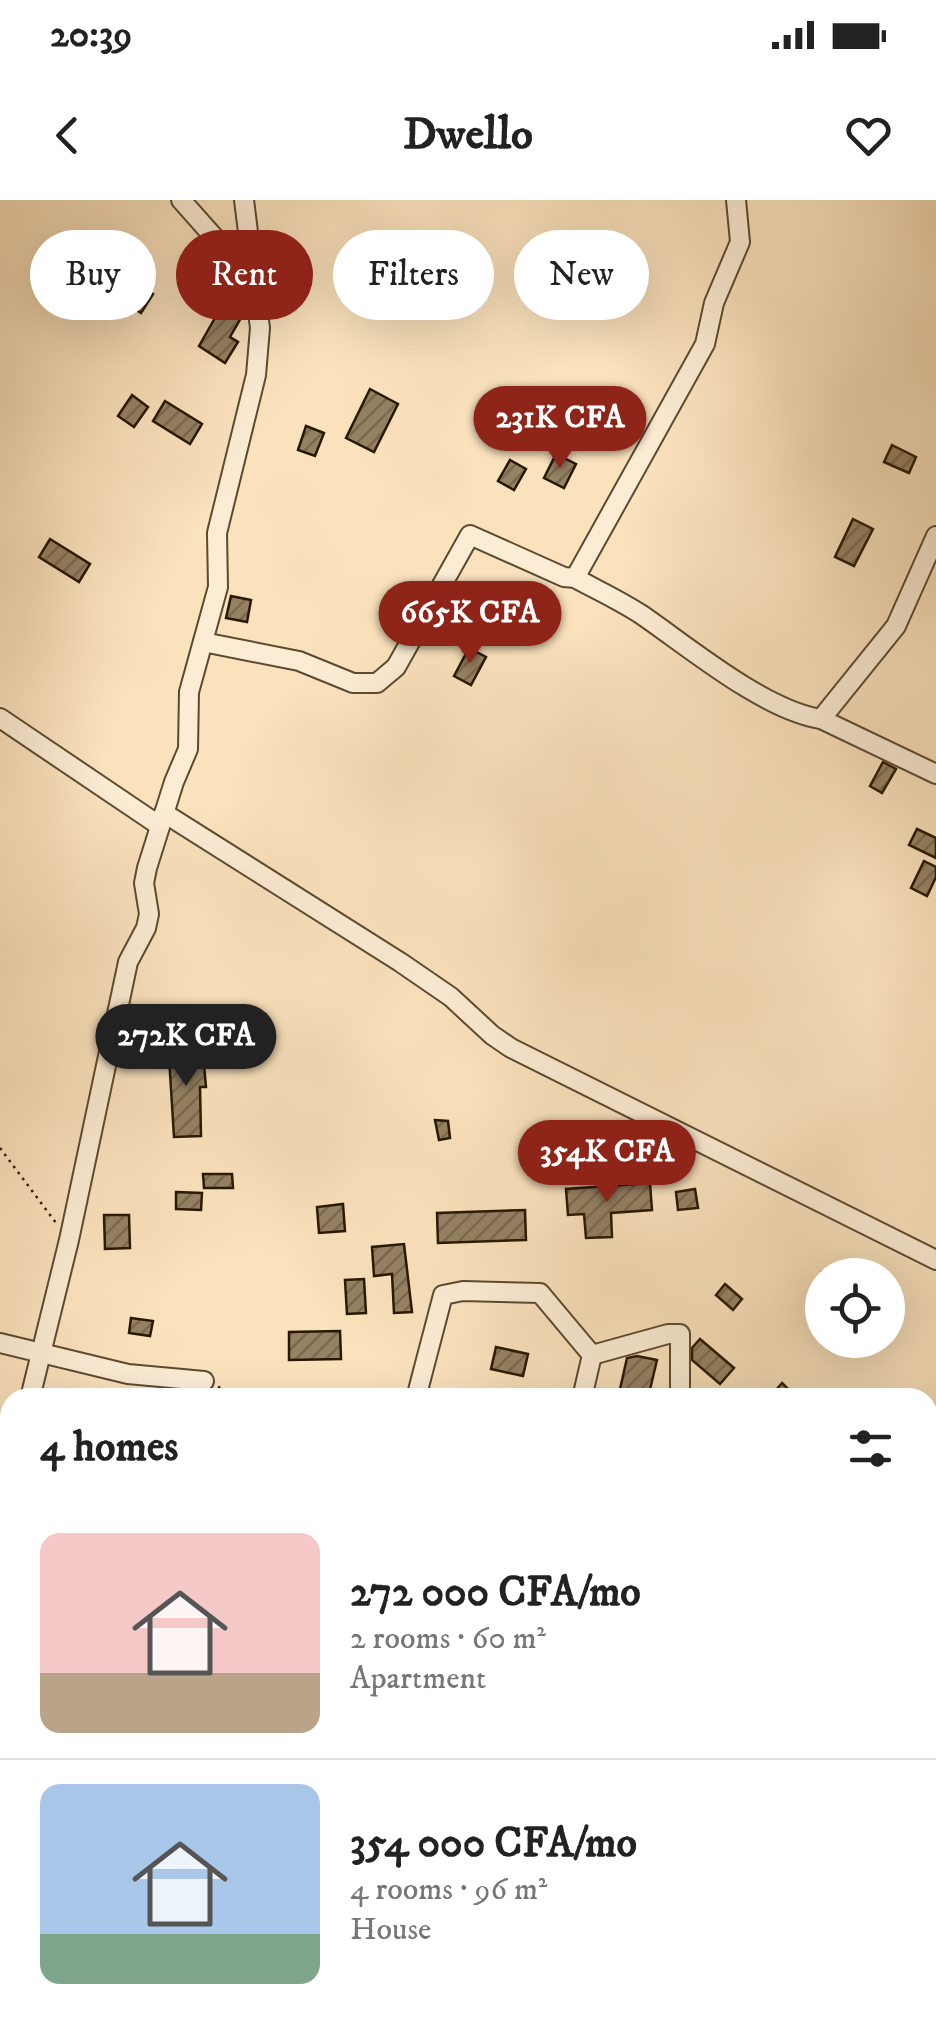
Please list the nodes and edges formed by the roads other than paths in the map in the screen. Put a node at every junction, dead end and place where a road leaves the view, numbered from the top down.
1 (181, 200) edge
2 (244, 200) edge
3 (736, 200) edge
4 (207, 230) edge
5 (248, 230) edge
6 (259, 320) edge
7 (936, 536) edge
8 (574, 578) junction
9 (203, 642) junction
10 (0, 718) edge
11 (820, 719) junction
12 (936, 774) edge
13 (162, 820) junction
14 (936, 1260) edge
15 (0, 1344) edge
16 (41, 1354) junction
17 (592, 1355) junction
18 (204, 1381) road end
19 (32, 1388) edge
20 (419, 1388) edge
21 (584, 1388) edge
22 (680, 1388) edge

1 - 4 street
2 - 5 street
3 - 8 street
6 - 9 street
7 - 11 street
8 - 9 street
8 - 11 street
9 - 13 street
10 - 13 street
11 - 12 street
13 - 14 street
13 - 16 street
15 - 16 street
16 - 18 street
16 - 19 street
17 - 20 street
17 - 21 street
17 - 22 street

